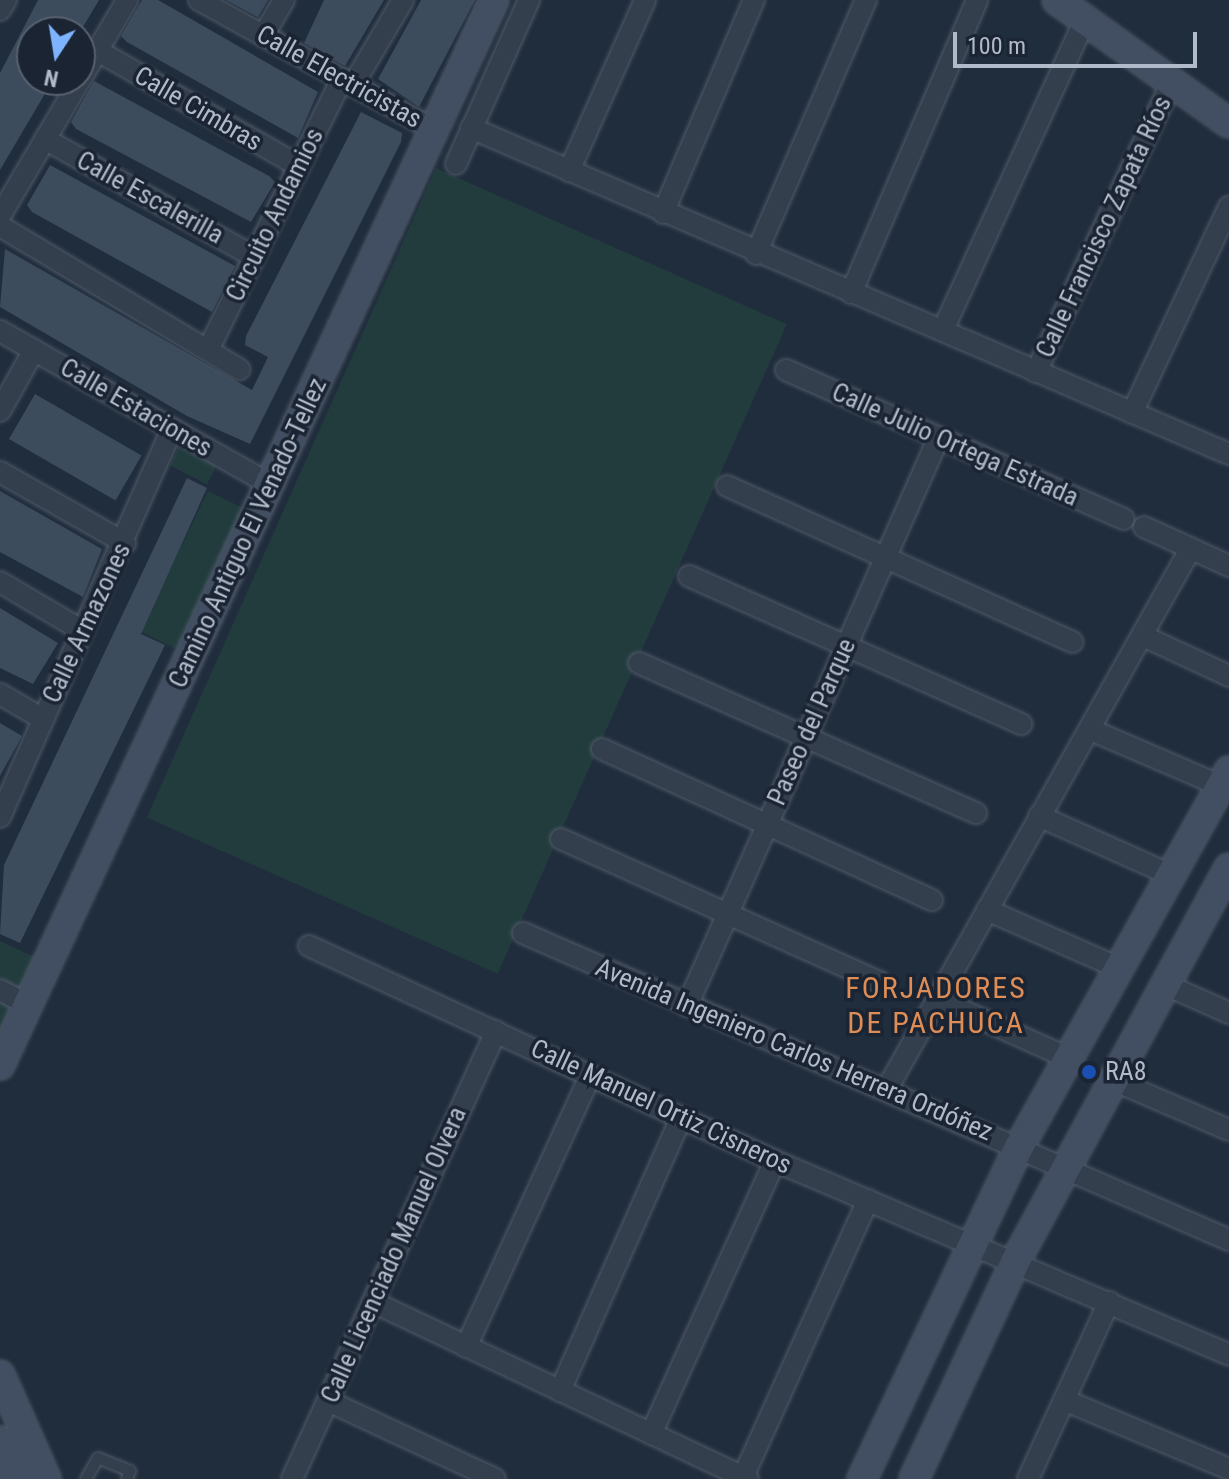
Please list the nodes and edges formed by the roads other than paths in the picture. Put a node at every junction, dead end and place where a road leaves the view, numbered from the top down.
1 (6, 0) edge
2 (127, 0) edge
3 (199, 0) edge
4 (284, 0) edge
5 (403, 0) edge
6 (494, 0) edge
7 (529, 0) edge
8 (645, 0) edge
9 (754, 0) edge
10 (866, 0) edge
11 (977, 0) edge
12 (1057, 0) edge
13 (0, 10) edge
14 (1085, 20) junction
15 (263, 36) junction
16 (98, 51) junction
17 (348, 82) junction
18 (1172, 82) junction
19 (1229, 123) edge
20 (471, 128) junction
21 (436, 131) junction
22 (45, 139) junction
23 (456, 164) dead end
24 (299, 166) junction
25 (569, 171) junction
26 (1229, 207) edge
27 (663, 213) junction
28 (0, 216) edge
29 (0, 226) edge
30 (756, 254) junction
31 (254, 257) junction
32 (851, 293) junction
33 (943, 330) junction
34 (0, 331) edge
35 (34, 350) junction
36 (208, 350) junction
37 (239, 369) dead end
38 (786, 370) dead end
39 (1036, 372) junction
40 (0, 411) edge
41 (1132, 413) junction
42 (172, 429) junction
43 (938, 439) junction
44 (1227, 448) edge
45 (0, 472) edge
46 (271, 485) junction
47 (727, 486) dead end
48 (1124, 519) dead end
49 (1144, 527) dead end
50 (125, 543) junction
51 (1191, 548) junction
52 (886, 557) junction
53 (1229, 566) edge
54 (689, 576) dead end
55 (0, 582) edge
56 (83, 631) junction
57 (1143, 636) junction
58 (1072, 642) dead end
59 (845, 646) junction
60 (639, 663) dead end
61 (1229, 676) edge
62 (0, 694) edge
63 (43, 719) junction
64 (1022, 724) dead end
65 (1091, 730) junction
66 (805, 737) junction
67 (602, 749) dead end
68 (1225, 778) edge
69 (1, 812) edge
70 (976, 813) dead end
71 (1039, 816) junction
72 (767, 827) junction
73 (561, 839) dead end
74 (1229, 868) edge
75 (1171, 875) junction
76 (932, 900) dead end
77 (1221, 901) edge
78 (987, 910) junction
79 (727, 915) junction
80 (523, 933) dead end
81 (309, 946) dead end
82 (1117, 967) junction
83 (881, 983) dead end
84 (1164, 984) junction
85 (0, 990) edge
86 (937, 999) junction
87 (28, 1005) junction
88 (687, 1006) junction
89 (1229, 1013) edge
90 (496, 1031) junction
91 (1068, 1058) junction
92 (0, 1065) edge
93 (590, 1076) junction
94 (1113, 1080) junction
95 (888, 1087) junction
96 (681, 1118) junction
97 (1229, 1130) edge
98 (1019, 1147) junction
99 (775, 1161) junction
100 (1064, 1167) junction
101 (868, 1200) junction
102 (1229, 1240) edge
103 (971, 1243) junction
104 (1015, 1262) junction
105 (373, 1302) junction
106 (1109, 1302) junction
107 (466, 1347) junction
108 (1229, 1355) edge
109 (0, 1375) edge
110 (560, 1391) junction
111 (1064, 1400) junction
112 (328, 1401) junction
113 (651, 1434) junction
114 (0, 1441) edge
115 (1229, 1469) edge
116 (746, 1478) edge
117 (17, 1479) edge
118 (46, 1479) edge
119 (86, 1479) edge
120 (127, 1479) edge
121 (292, 1479) edge
122 (495, 1479) edge
123 (862, 1479) edge
124 (914, 1479) edge
125 (1028, 1479) edge

1 - 13 street
2 - 16 street
3 - 15 street, Calle Electricistas
4 - 15 street
5 - 17 street, Circuito Andamios
6 - 21 street, Camino Antiguo El Venado-Tellez
7 - 20 street
8 - 25 street
9 - 27 street
10 - 30 street
11 - 32 street
12 - 14 street
14 - 18 street
14 - 33 street
15 - 17 street, Calle Electricistas
16 - 22 street
16 - 24 street, Calle Cimbras
17 - 21 street, Calle Electricistas
17 - 24 street, Circuito Andamios
18 - 19 street
18 - 39 street, Calle Francisco Zapata Ríos
20 - 23 street
20 - 25 street
21 - 46 street, Camino Antiguo El Venado-Tellez
22 - 28 street
22 - 31 street, Calle Escalerilla
24 - 31 street, Circuito Andamios
25 - 27 street
26 - 41 street
27 - 30 street
29 - 36 street
30 - 32 street
31 - 36 street, Circuito Andamios
32 - 33 street
33 - 39 street
34 - 35 street, Calle Estaciones
35 - 40 street
35 - 42 street, Calle Estaciones
36 - 37 street
38 - 43 street, Calle Julio Ortega Estrada
39 - 41 street
41 - 44 street
42 - 46 street, Calle Estaciones
42 - 50 street, Calle Armazones
43 - 48 street, Calle Julio Ortega Estrada
43 - 52 street, Paseo del Parque
45 - 50 street
46 - 87 street, Camino Antiguo El Venado-Tellez
47 - 52 street
49 - 51 street
50 - 56 street, Calle Armazones
51 - 53 street
51 - 57 street
52 - 58 street
52 - 59 street, Paseo del Parque
54 - 59 street
55 - 56 street
56 - 63 street, Calle Armazones
57 - 61 street
57 - 65 street
59 - 64 street
59 - 66 street, Paseo del Parque
60 - 66 street
62 - 63 street
63 - 69 street, Calle Armazones
65 - 68 street
65 - 71 street
66 - 70 street
66 - 72 street, Paseo del Parque
67 - 72 street
68 - 75 street
71 - 75 street
71 - 78 street
72 - 76 street
72 - 79 street, Paseo del Parque
73 - 79 street
74 - 77 street
75 - 82 street
77 - 84 street
78 - 82 street
78 - 86 street
79 - 83 street
79 - 88 street, Paseo del Parque
80 - 88 street, Avenida Ingeniero Carlos Herrera Ordóñez
81 - 90 street, Calle Manuel Ortiz Cisneros
82 - 91 street
84 - 89 street
84 - 94 street
85 - 87 street
86 - 91 street
86 - 95 street
87 - 92 street, Camino Antiguo El Venado-Tellez
88 - 95 street, Avenida Ingeniero Carlos Herrera Ordóñez
90 - 93 street, Calle Manuel Ortiz Cisneros
90 - 105 street, Calle Licenciado Manuel Olvera
91 - 98 street
93 - 96 street, Calle Manuel Ortiz Cisneros
93 - 107 street
94 - 97 street
94 - 100 street
95 - 98 street, Avenida Ingeniero Carlos Herrera Ordóñez
96 - 99 street, Calle Manuel Ortiz Cisneros
96 - 110 street
98 - 100 street, Avenida Ingeniero Carlos Herrera Ordóñez
98 - 103 street
99 - 101 street, Calle Manuel Ortiz Cisneros
99 - 113 street
100 - 102 street, Avenida Ingeniero Carlos Herrera Ordóñez
100 - 104 street
101 - 103 street, Calle Manuel Ortiz Cisneros
101 - 116 street
103 - 104 street, Calle Manuel Ortiz Cisneros
103 - 123 street
104 - 106 street, Calle Manuel Ortiz Cisneros
104 - 124 street
105 - 107 street
105 - 112 street, Calle Licenciado Manuel Olvera
106 - 108 street, Calle Manuel Ortiz Cisneros
106 - 111 street
107 - 110 street
109 - 118 street
110 - 113 street
111 - 115 street
111 - 125 street
112 - 121 street, Calle Licenciado Manuel Olvera
112 - 122 street
113 - 116 street
114 - 117 street
119 - 120 lane

